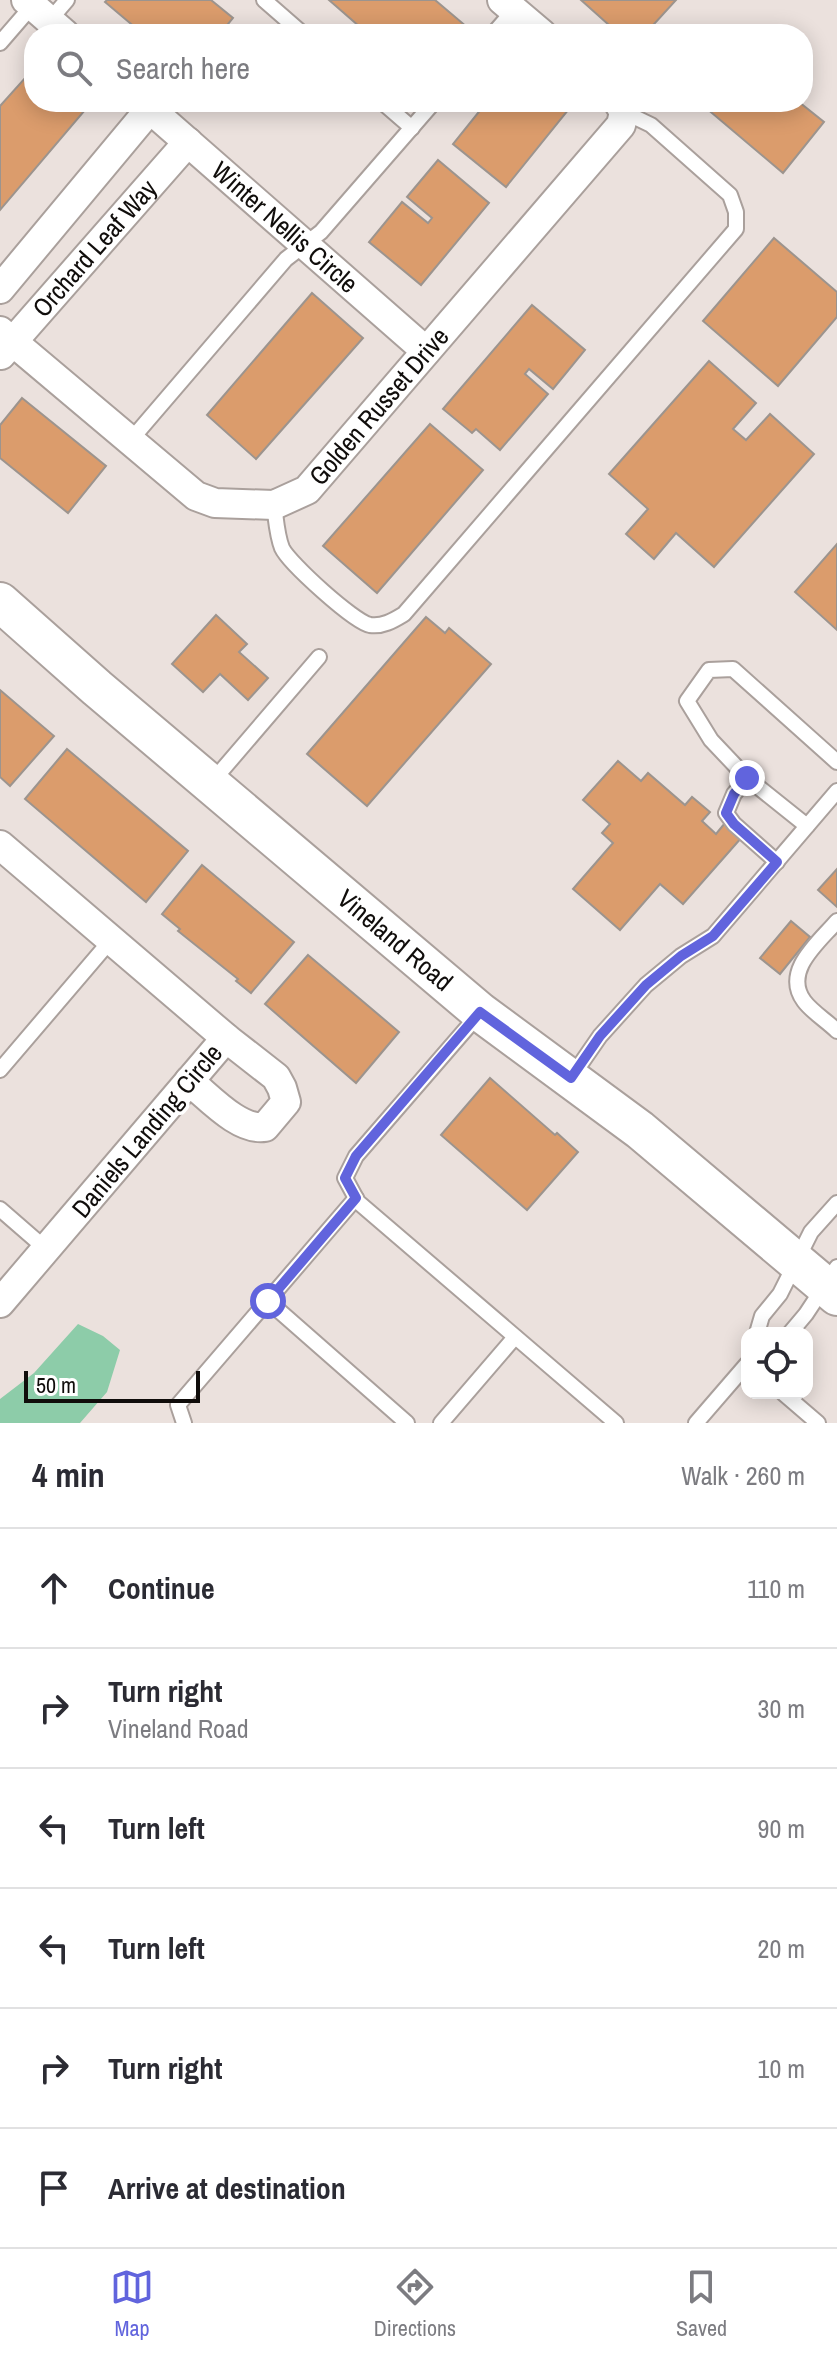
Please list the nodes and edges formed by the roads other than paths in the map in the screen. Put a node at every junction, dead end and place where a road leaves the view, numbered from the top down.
1 (264, 0) edge
2 (508, 5) edge
3 (48, 12) edge
4 (29, 24) edge
5 (292, 24) edge
6 (498, 24) edge
7 (530, 24) edge
8 (24, 28) edge
9 (0, 43) edge
10 (141, 112) edge
11 (153, 112) edge
12 (394, 112) edge
13 (426, 112) edge
14 (621, 112) edge
15 (629, 112) edge
16 (412, 128) junction
17 (188, 142) junction
18 (304, 245) junction
19 (0, 289) edge
20 (4, 343) edge
21 (426, 351) junction
22 (130, 441) junction
23 (274, 505) junction
24 (0, 602) edge
25 (319, 657) dead end
26 (837, 762) edge
27 (747, 778) junction
28 (211, 783) junction
29 (837, 791) edge
30 (807, 826) junction
31 (0, 845) edge
32 (777, 862) junction
33 (837, 921) edge
34 (111, 940) junction
35 (480, 1012) junction
36 (837, 1031) edge
37 (226, 1038) junction
38 (0, 1070) edge
39 (571, 1078) junction
40 (189, 1081) junction
41 (356, 1198) junction
42 (837, 1203) edge
43 (0, 1209) edge
44 (46, 1249) junction
45 (797, 1261) junction
46 (833, 1283) edge
47 (268, 1301) junction
48 (0, 1303) edge
49 (759, 1327) edge
50 (795, 1327) edge
51 (515, 1337) junction
52 (741, 1371) edge
53 (790, 1399) edge
54 (184, 1423) edge
55 (407, 1423) edge
56 (441, 1423) edge
57 (616, 1423) edge
58 (696, 1423) edge
59 (818, 1423) edge

1 - 5 lane
2 - 6 lane
2 - 7 street
3 - 4 lane
8 - 9 lane
10 - 19 street, Orchard Leaf Way
11 - 17 street, Winter Nellis Circle
12 - 16 lane
13 - 16 lane
14 - 21 street, Golden Russet Drive
15 - 23 lane
16 - 18 lane
17 - 18 street, Winter Nellis Circle
17 - 20 street, Orchard Leaf Way
18 - 21 street, Winter Nellis Circle
18 - 22 lane
20 - 22 street, Golden Russet Drive
21 - 23 street, Golden Russet Drive
22 - 23 street, Golden Russet Drive
24 - 28 main road, Vineland Road
25 - 28 lane
26 - 27 lane
27 - 30 lane
27 - 32 lane
28 - 35 main road, Vineland Road
29 - 30 lane
30 - 32 lane
31 - 34 street, Daniels Landing Circle
32 - 39 lane
33 - 36 lane
34 - 37 street, Daniels Landing Circle
34 - 38 lane
35 - 39 main road, Vineland Road
35 - 41 lane
37 - 40 street, Daniels Landing Circle
37 - 40 street
39 - 45 main road, Vineland Road
40 - 44 street, Daniels Landing Circle
41 - 47 lane
41 - 51 lane
42 - 45 lane
43 - 44 lane
44 - 48 street, Daniels Landing Circle
45 - 46 main road, Vineland Road
45 - 49 lane
46 - 50 lane
47 - 54 lane
47 - 55 lane
51 - 56 lane
51 - 57 lane
52 - 58 lane
53 - 59 lane

